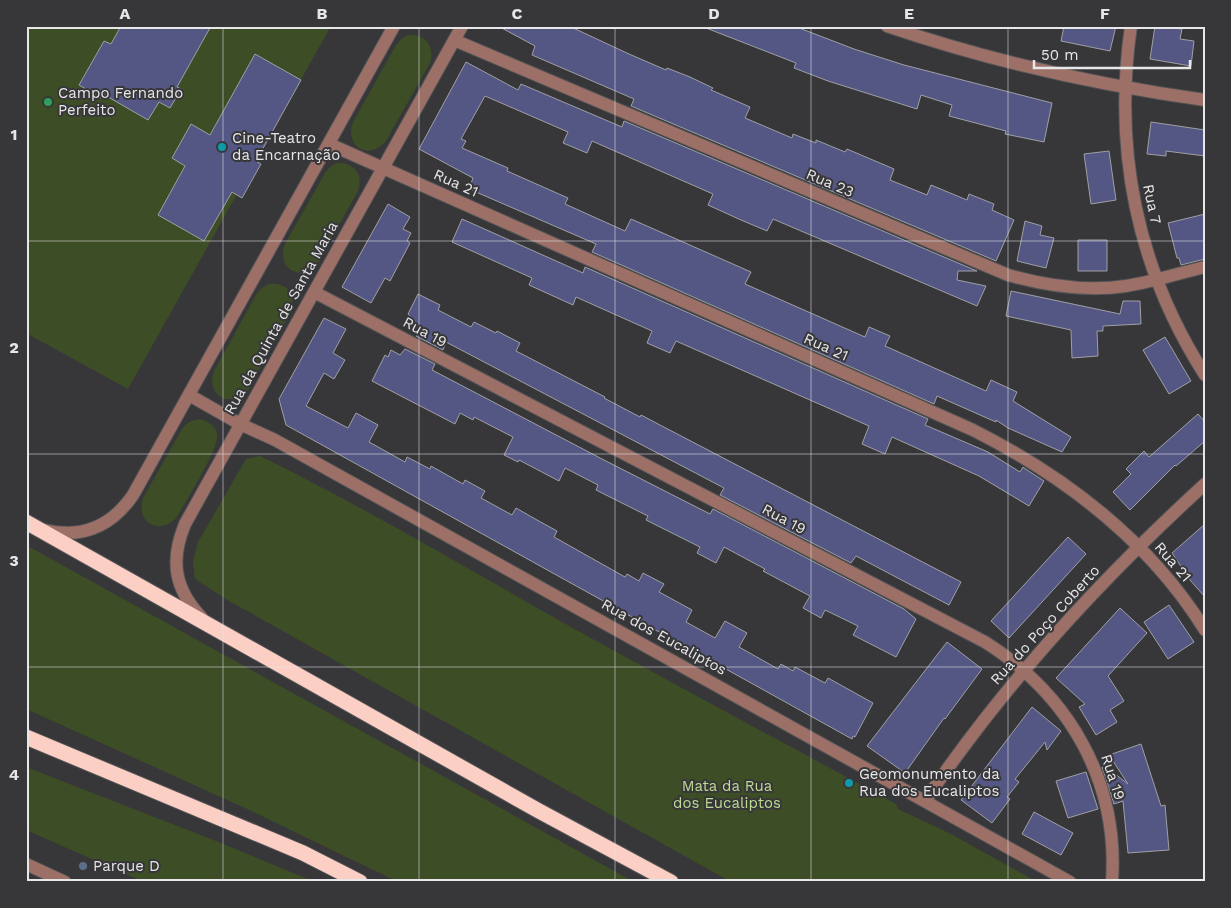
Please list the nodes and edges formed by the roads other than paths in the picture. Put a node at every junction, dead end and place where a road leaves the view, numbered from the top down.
1 (394, 26) edge
2 (462, 26) edge
3 (887, 26) edge
4 (1131, 26) edge
5 (454, 40) junction
6 (1125, 87) junction
7 (1205, 100) edge
8 (328, 144) junction
9 (383, 168) junction
10 (1205, 267) edge
11 (1157, 279) junction
12 (314, 292) junction
13 (1205, 375) edge
14 (189, 395) junction
15 (240, 424) junction
16 (1205, 484) edge
17 (29, 523) edge
18 (1138, 547) junction
19 (213, 626) junction
20 (1205, 630) edge
21 (1024, 670) junction
22 (26, 737) edge
23 (925, 801) junction
24 (26, 864) edge
25 (65, 882) edge
26 (360, 882) edge
27 (671, 882) edge
28 (1070, 882) edge
29 (1112, 882) edge

1 - 8 street
2 - 5 street, Rua da Quinta de Santa Maria
3 - 6 street
4 - 6 street, Rua 7
5 - 9 street, Rua da Quinta de Santa Maria
5 - 11 street, Rua 23
6 - 7 street
6 - 11 street, Rua 7
8 - 9 street, Rua 21
8 - 14 street
9 - 12 street, Rua da Quinta de Santa Maria
9 - 18 street, Rua 21
10 - 11 street, Rua 23
11 - 13 street, Rua 7
12 - 15 street, Rua da Quinta de Santa Maria
12 - 21 street, Rua 19
14 - 15 street, Rua dos Eucaliptos
14 - 17 street
15 - 19 street, Rua da Quinta de Santa Maria
15 - 23 street, Rua dos Eucaliptos
16 - 18 street, Rua do Poço Coberto
17 - 19 highway
18 - 20 street, Rua 21
18 - 21 street, Rua do Poço Coberto
19 - 27 highway
21 - 23 street, Rua do Poço Coberto
21 - 29 street, Rua 19
22 - 26 highway
23 - 28 street, Rua dos Eucaliptos
24 - 25 street

